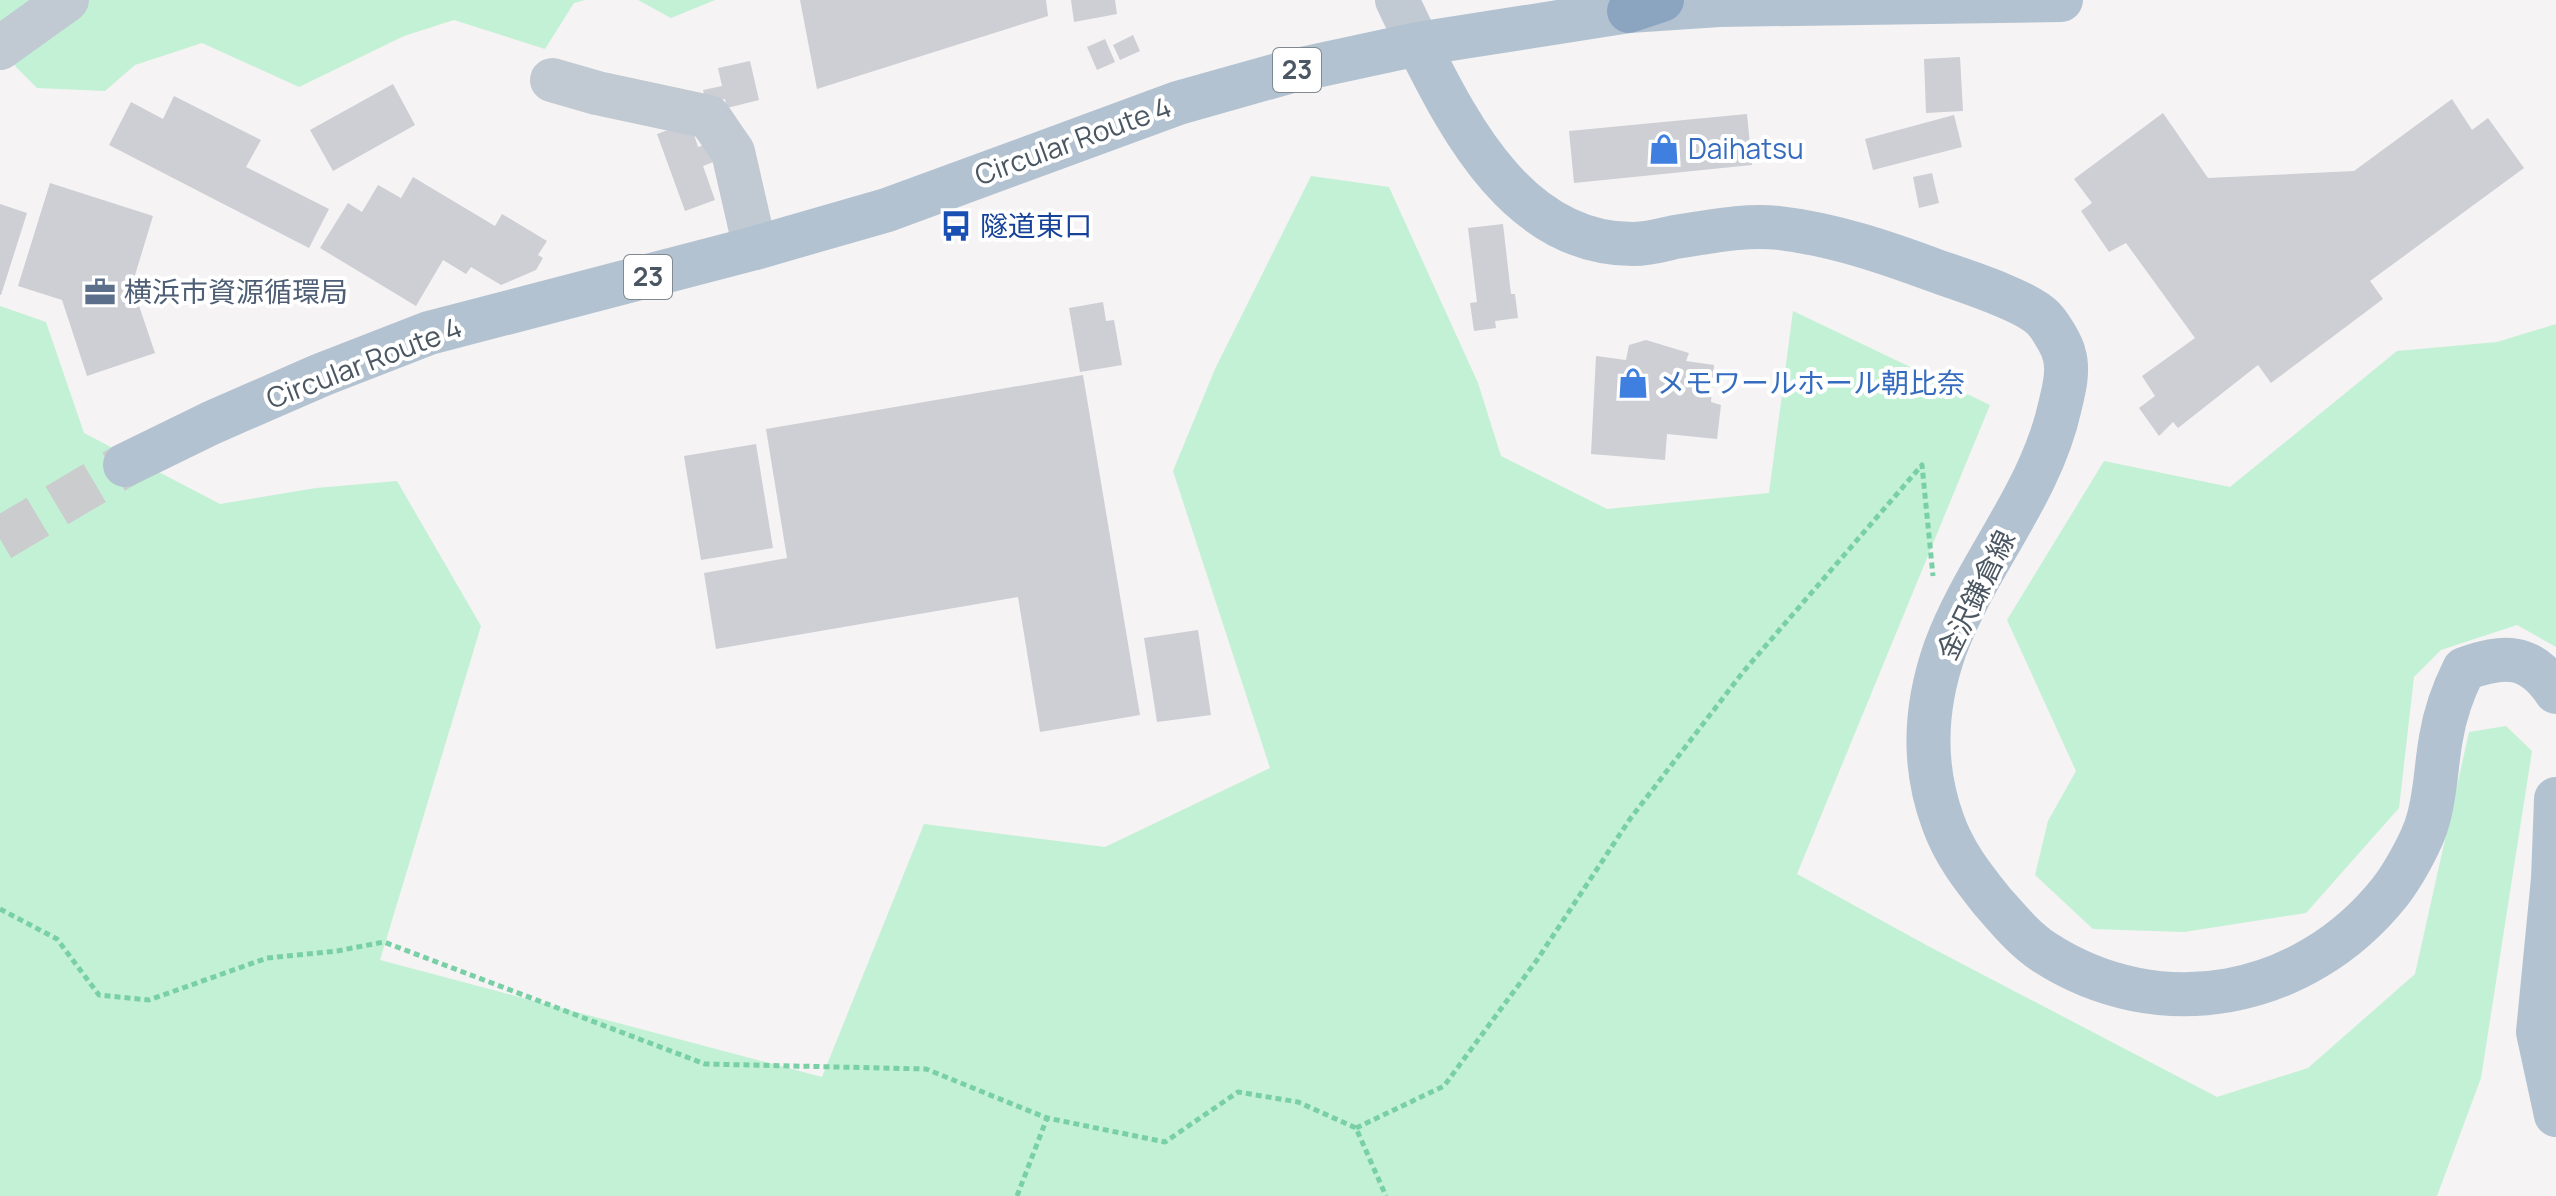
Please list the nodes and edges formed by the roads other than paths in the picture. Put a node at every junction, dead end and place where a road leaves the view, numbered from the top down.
1 (67, 0) edge
2 (1397, 0) edge
3 (2061, 0) edge
4 (1645, 6) edge
5 (1418, 44) junction
6 (0, 48) edge
7 (552, 80) dead end
8 (755, 248) junction
9 (125, 465) tunnel mouth
10 (2556, 692) edge
11 (2556, 799) edge
12 (2556, 1115) edge

1 - 6 street
2 - 5 street
3 - 4 main road, Circular Route 4 / 23
4 - 5 main road, Circular Route 4 / 23
5 - 8 main road, Circular Route 4 / 23
5 - 10 main road, 金沢鎌倉線
7 - 8 street
8 - 9 main road, Circular Route 4 / 23
11 - 12 main road

